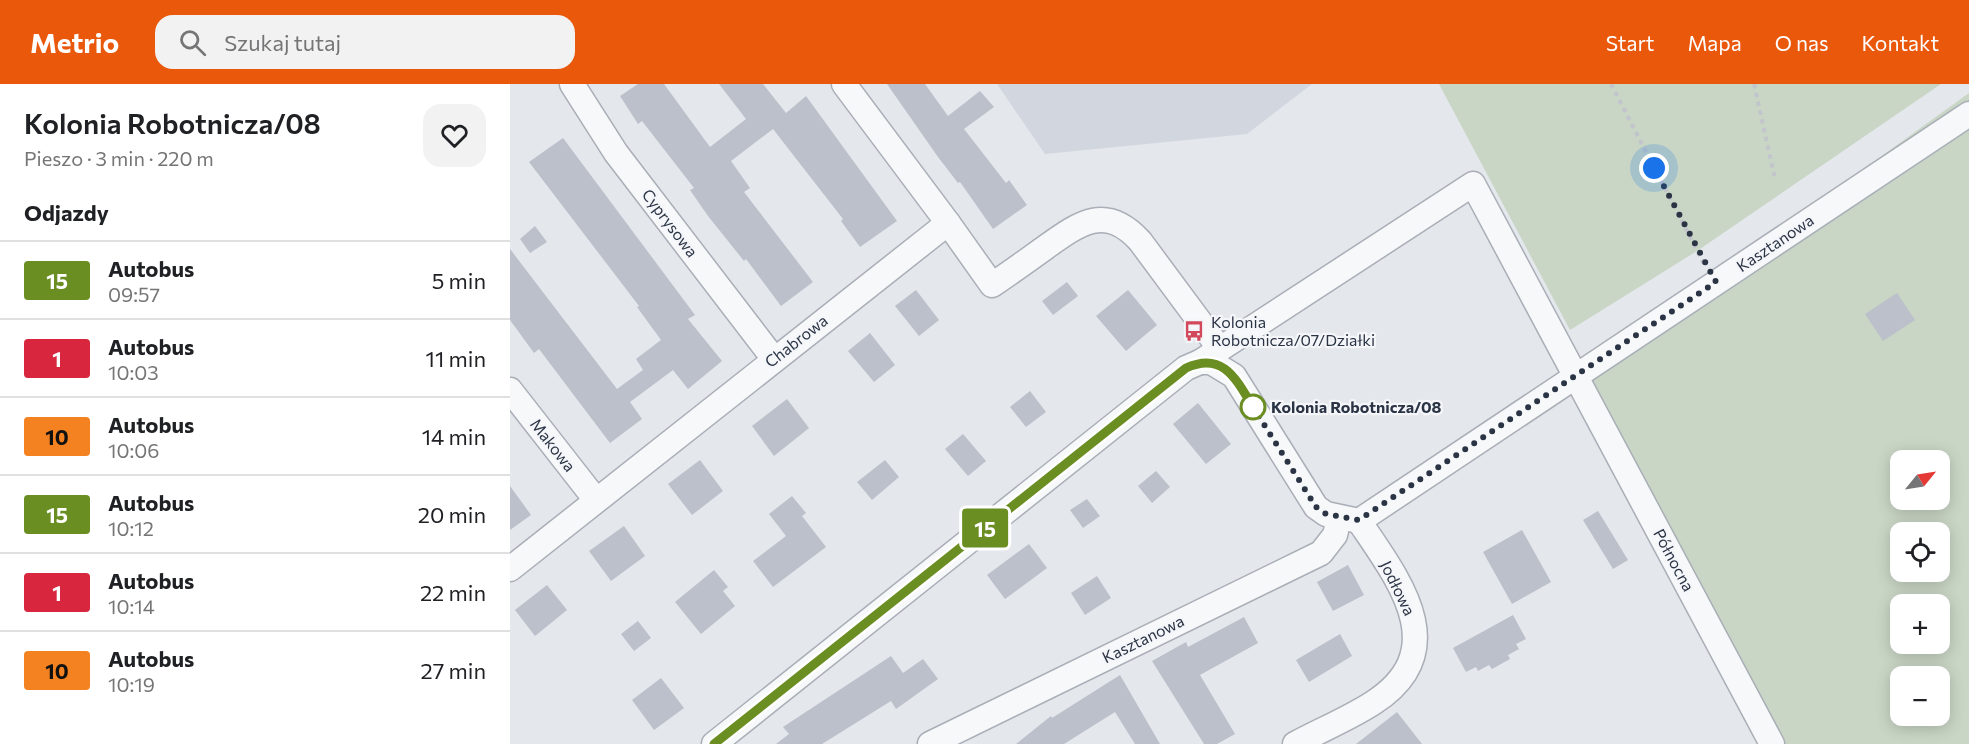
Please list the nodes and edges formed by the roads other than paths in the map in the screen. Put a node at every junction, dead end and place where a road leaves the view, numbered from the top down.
1 (572, 84) edge
2 (844, 84) edge
3 (1969, 114) edge
4 (948, 223) junction
5 (1210, 355) junction
6 (774, 359) junction
7 (1575, 377) junction
8 (510, 390) edge
9 (596, 500) junction
10 (1349, 519) junction
11 (510, 569) edge
12 (1301, 743) edge
13 (714, 744) edge
14 (930, 744) edge
15 (1772, 744) edge

1 - 6 street, Cyprysowa
2 - 4 street
3 - 7 street, Kasztanowa
4 - 5 street
4 - 6 street, Chabrowa
5 - 7 street, Północna
5 - 10 street
5 - 13 street
6 - 9 street, Chabrowa
7 - 10 street, Kasztanowa
7 - 15 street, Północna
8 - 9 street, Makowa
9 - 11 street, Chabrowa
10 - 12 street, Jodłowa
10 - 14 street, Kasztanowa

